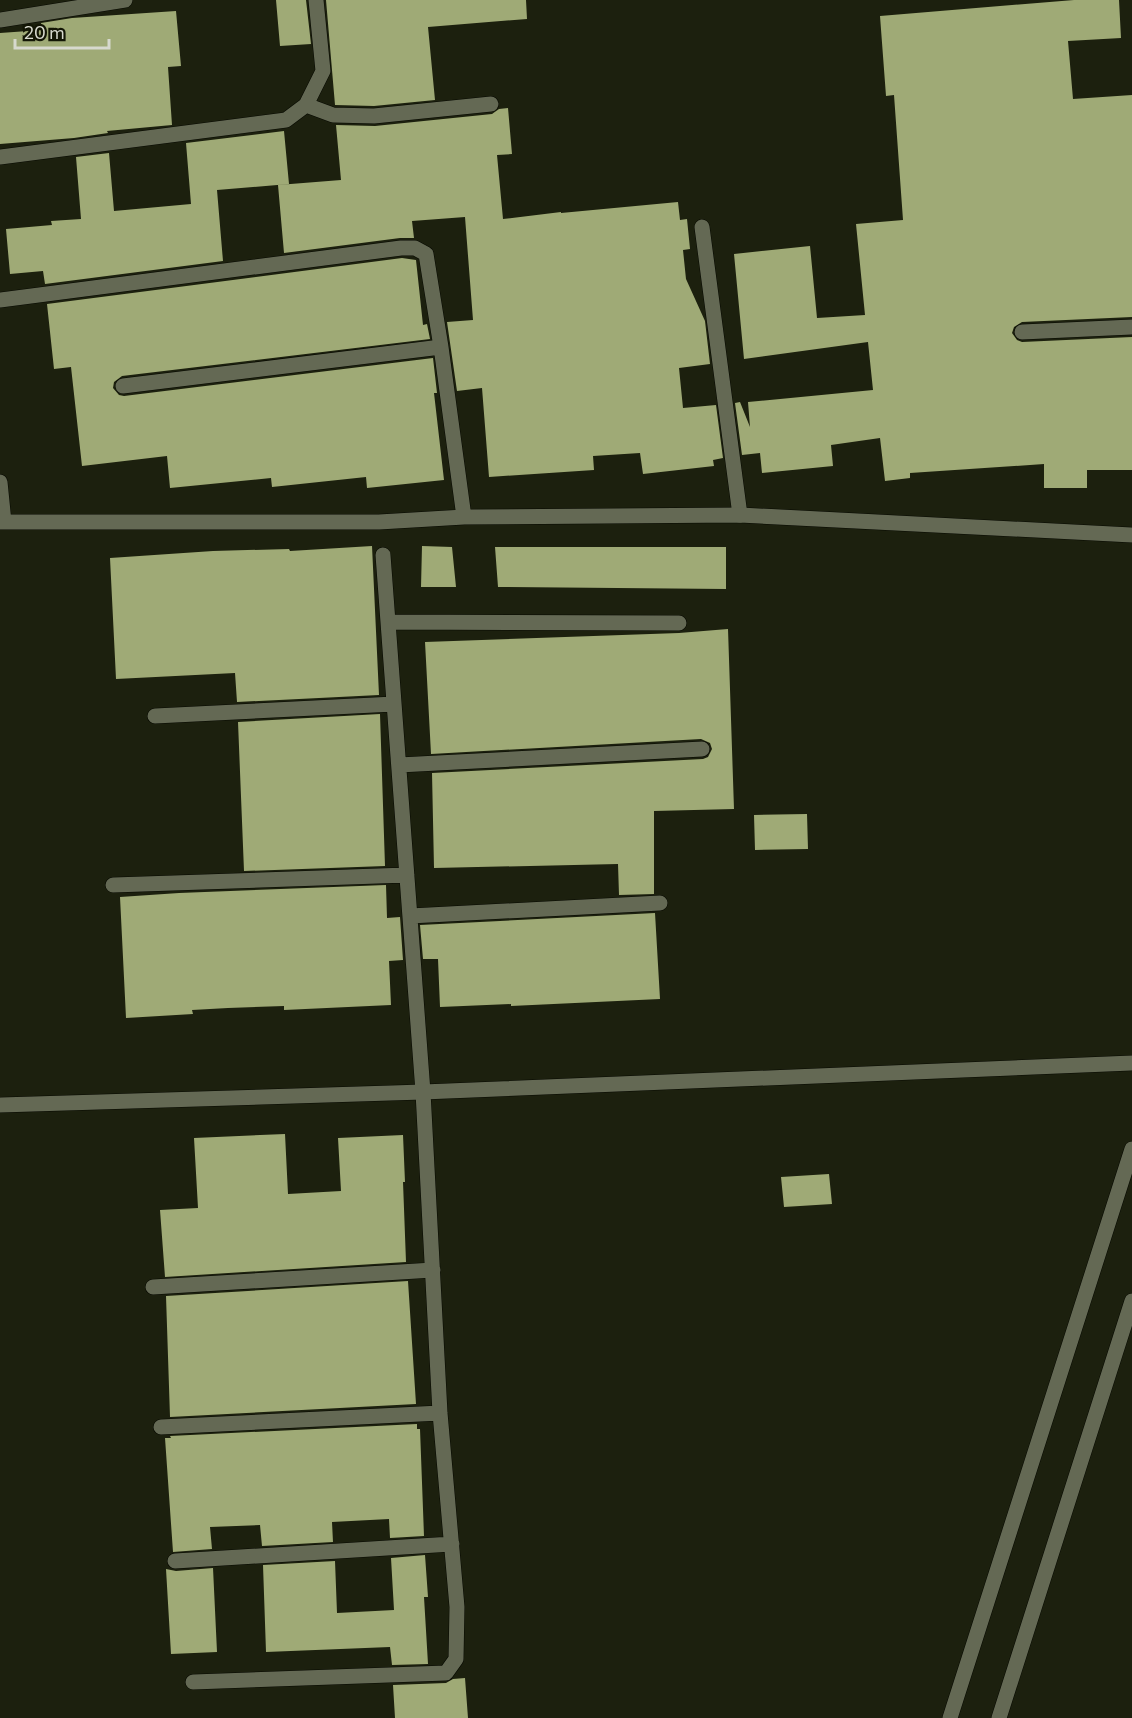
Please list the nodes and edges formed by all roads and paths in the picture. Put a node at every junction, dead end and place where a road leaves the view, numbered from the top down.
1 (125, 0) edge
2 (316, 0) edge
3 (0, 20) edge
4 (491, 104) dead end
5 (306, 105) junction
6 (0, 157) edge
7 (702, 227) dead end
8 (0, 300) edge
9 (1132, 327) edge
10 (1022, 332) dead end
11 (441, 347) junction
12 (123, 386) dead end
13 (0, 482) edge
14 (740, 515) junction
15 (464, 517) junction
16 (2, 522) edge
17 (1132, 535) edge
18 (383, 555) dead end
19 (388, 622) junction
20 (680, 623) dead end
21 (394, 704) junction
22 (155, 716) dead end
23 (702, 749) dead end
24 (399, 765) junction
25 (407, 875) junction
26 (113, 885) dead end
27 (660, 903) dead end
28 (410, 916) junction
29 (1132, 1063) edge
30 (423, 1092) junction
31 (0, 1105) edge
32 (1132, 1149) edge
33 (433, 1270) junction
34 (153, 1287) dead end
35 (1132, 1300) edge
36 (440, 1413) junction
37 (161, 1427) dead end
38 (452, 1544) junction
39 (175, 1561) dead end
40 (193, 1682) dead end
41 (950, 1718) edge
42 (999, 1718) edge

1 - 3 street
2 - 5 street
4 - 5 street
5 - 6 street
7 - 14 street
8 - 11 street
9 - 10 street
11 - 12 street
11 - 15 street
13 - 16 street
14 - 15 street
14 - 17 street
15 - 16 street
18 - 19 street
19 - 20 street
19 - 21 street
21 - 22 street
21 - 24 street
23 - 24 street
24 - 25 street
25 - 26 street
25 - 28 street
27 - 28 street
28 - 30 street
29 - 30 street
30 - 31 street
30 - 33 street
32 - 41 street
33 - 34 street
33 - 36 street
35 - 42 street
36 - 37 street
36 - 38 street
38 - 39 street
38 - 40 street

